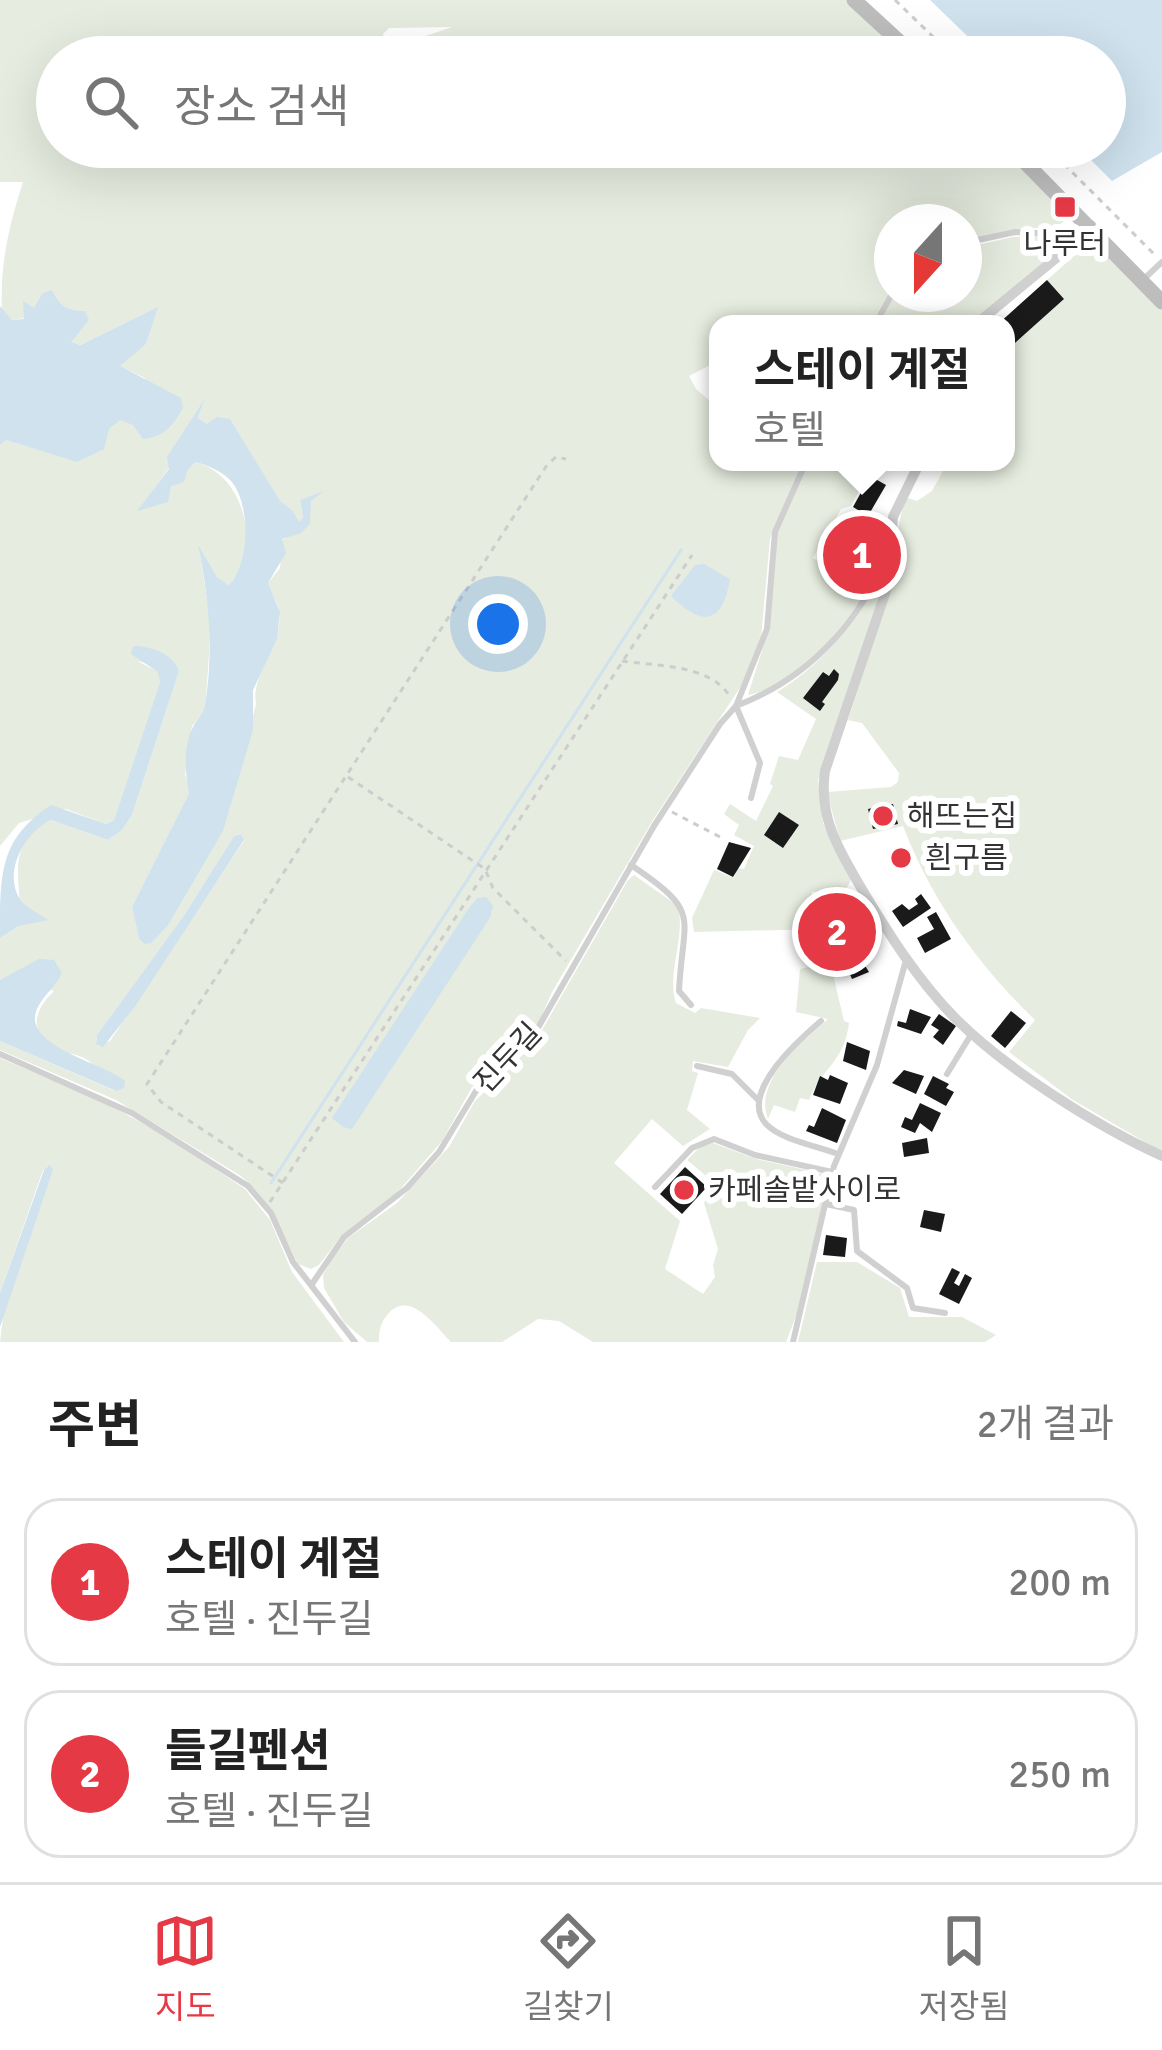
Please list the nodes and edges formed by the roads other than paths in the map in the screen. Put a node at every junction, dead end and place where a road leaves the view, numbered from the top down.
1 (854, 0) edge
2 (893, 36) edge
3 (1029, 168) edge
4 (1086, 231) junction
5 (982, 239) edge
6 (1162, 262) edge
7 (1142, 280) junction
8 (1162, 302) edge
9 (987, 315) edge
10 (802, 471) edge
11 (915, 471) edge
12 (892, 544) junction
13 (736, 706) junction
14 (751, 798) dead end
15 (632, 865) junction
16 (906, 960) junction
17 (691, 1004) dead end
18 (821, 1021) dead end
19 (972, 1033) junction
20 (0, 1054) edge
21 (697, 1066) dead end
22 (947, 1074) dead end
23 (759, 1100) junction
24 (838, 1154) junction
25 (1162, 1156) edge
26 (832, 1172) junction
27 (655, 1186) dead end
28 (826, 1204) junction
29 (312, 1284) junction
30 (945, 1312) dead end
31 (355, 1342) edge
32 (793, 1342) edge

1 - 2 main road
3 - 4 main road
4 - 5 lane
4 - 7 main road
4 - 9 street
6 - 7 lane
7 - 8 main road
10 - 13 lane, 진두길
11 - 12 street, 진두길
12 - 13 lane, 진두길
12 - 16 street, 진두길
13 - 14 lane
13 - 15 lane, 진두길
15 - 17 lane
15 - 29 lane, 진두길
16 - 19 street, 진두길
16 - 24 lane
18 - 23 lane
19 - 22 lane
19 - 25 street, 진두길
20 - 29 lane
21 - 23 lane
23 - 24 lane
24 - 26 lane
26 - 27 lane
26 - 28 lane
28 - 30 lane
28 - 32 lane
29 - 31 lane

